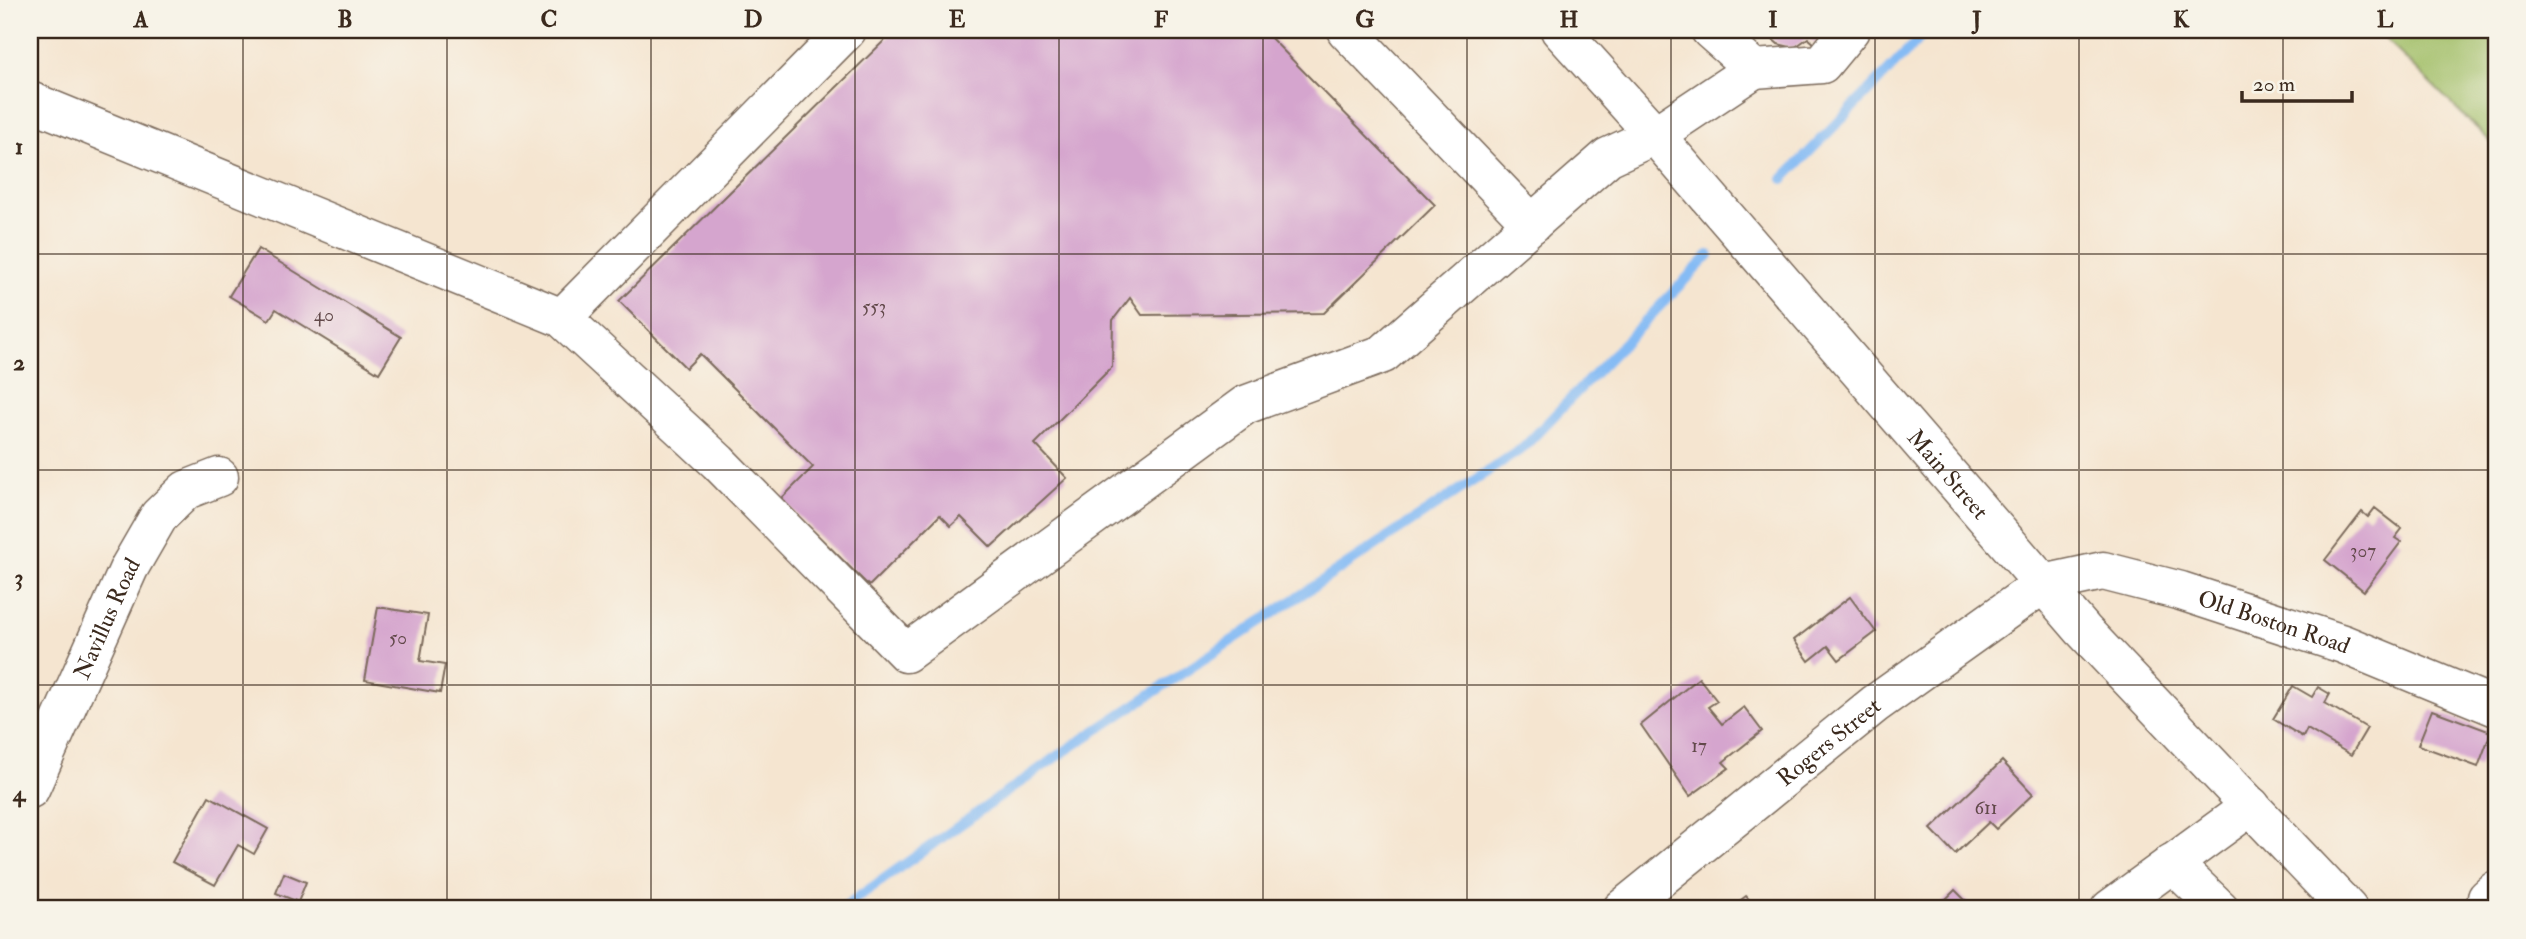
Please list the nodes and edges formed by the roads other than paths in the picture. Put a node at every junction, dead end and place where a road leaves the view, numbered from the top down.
1 (847, 30) edge
2 (1346, 30) edge
3 (1560, 30) edge
4 (1710, 30) edge
5 (1850, 30) edge
6 (1755, 69) junction
7 (30, 101) edge
8 (1655, 135) junction
9 (1532, 224) junction
10 (562, 318) junction
11 (219, 477) dead end
12 (2043, 584) junction
13 (2496, 707) edge
14 (30, 789) edge
15 (2251, 806) junction
16 (2172, 863) junction
17 (1622, 909) edge
18 (2110, 909) edge
19 (2220, 909) edge
20 (2348, 909) edge

1 - 10 street
2 - 9 street
3 - 8 street, Main Street
4 - 6 street
5 - 6 street
6 - 8 street
7 - 10 street
8 - 9 street
8 - 12 street, Main Street
9 - 10 street
11 - 14 street, Navillus Road
12 - 13 street, Old Boston Road
12 - 15 street, Main Street
12 - 17 street, Rogers Street
15 - 16 street
15 - 20 street, Main Street
16 - 18 street
16 - 19 street

